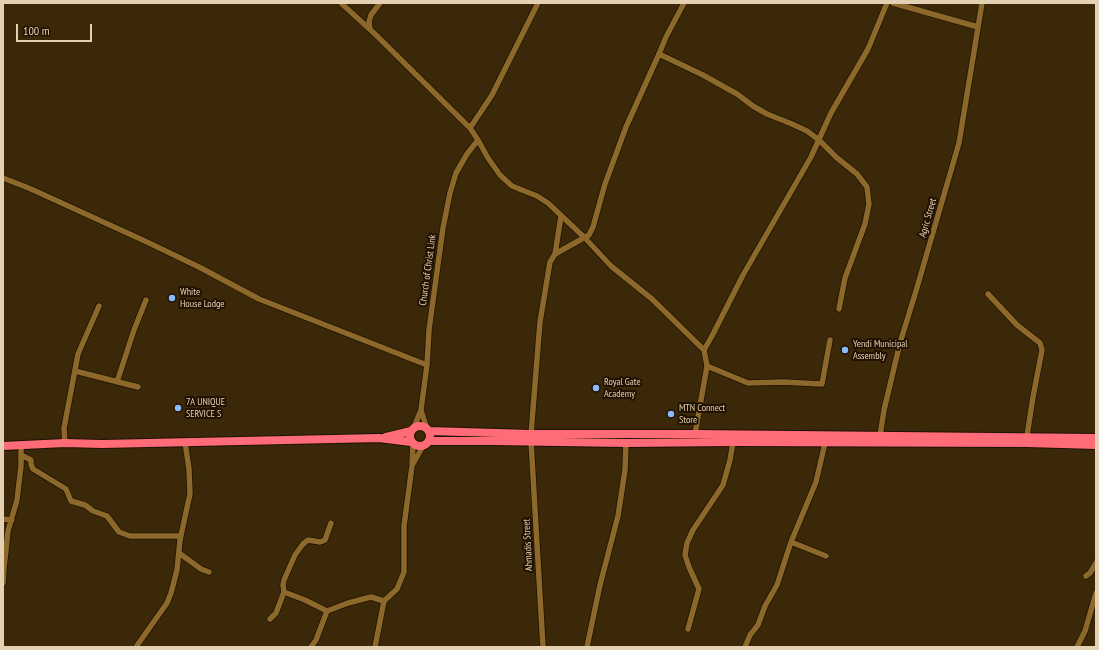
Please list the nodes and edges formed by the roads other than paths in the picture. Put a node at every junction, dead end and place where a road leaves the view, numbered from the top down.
1 (341, 3) edge
2 (380, 3) edge
3 (538, 3) edge
4 (684, 3) edge
5 (887, 3) edge
6 (893, 3) edge
7 (982, 3) edge
8 (978, 27) junction
9 (370, 30) junction
10 (659, 54) junction
11 (470, 128) junction
12 (478, 140) junction
13 (819, 140) junction
14 (3, 178) edge
15 (561, 216) junction
16 (586, 238) junction
17 (555, 254) junction
18 (988, 294) dead end
19 (146, 300) dead end
20 (99, 306) dead end
21 (839, 309) dead end
22 (830, 340) dead end
23 (704, 350) junction
24 (427, 365) junction
25 (707, 366) junction
26 (75, 371) junction
27 (117, 382) junction
28 (138, 387) dead end
29 (421, 410) junction
30 (413, 429) junction
31 (428, 430) junction
32 (695, 434) junction
33 (1027, 436) junction
34 (379, 438) junction
35 (531, 438) junction
36 (1096, 438) edge
37 (880, 439) junction
38 (185, 442) junction
39 (626, 442) junction
40 (733, 442) junction
41 (65, 443) junction
42 (412, 443) junction
43 (825, 443) junction
44 (426, 444) junction
45 (22, 445) junction
46 (1096, 445) edge
47 (3, 446) edge
48 (21, 455) junction
49 (412, 466) junction
50 (3, 519) edge
51 (12, 520) junction
52 (331, 523) dead end
53 (181, 536) junction
54 (791, 542) junction
55 (179, 553) junction
56 (826, 556) dead end
57 (1096, 563) edge
58 (210, 572) dead end
59 (1086, 576) dead end
60 (3, 583) edge
61 (284, 592) junction
62 (1096, 593) edge
63 (384, 601) junction
64 (327, 611) junction
65 (270, 619) dead end
66 (688, 629) dead end
67 (136, 647) edge
68 (311, 647) edge
69 (375, 647) edge
70 (542, 647) edge
71 (587, 647) edge
72 (745, 647) edge
73 (1077, 647) edge

1 - 9 street
2 - 9 street
3 - 11 street
4 - 10 street
5 - 13 street
6 - 8 street
7 - 8 street, Agric Street
8 - 37 street, Agric Street
9 - 11 street
10 - 13 street
10 - 16 street
11 - 12 street
12 - 15 street
12 - 24 street, Church of Christ Link
13 - 21 street
13 - 23 street
14 - 24 street
15 - 16 street
15 - 17 street, Ahmadis Street
16 - 17 street
16 - 23 street
17 - 35 street, Ahmadis Street
18 - 33 street
19 - 27 street
20 - 26 street
22 - 25 street
23 - 25 street
24 - 29 street, Church of Christ Link
25 - 32 street
26 - 27 street
26 - 41 street
27 - 28 street
29 - 30 street, Church of Christ Link
29 - 31 street, Church of Christ Link
30 - 31 highway
30 - 34 highway
30 - 42 highway
31 - 35 highway
31 - 44 highway
32 - 35 highway
32 - 37 highway
33 - 36 highway
33 - 37 highway
34 - 38 highway
34 - 42 highway
35 - 39 highway
35 - 44 highway
35 - 70 street, Ahmadis Street
37 - 43 highway
37 - 46 highway
38 - 41 highway
38 - 53 street
39 - 40 highway
39 - 71 street
40 - 43 highway
40 - 66 street
41 - 45 highway
42 - 44 highway
42 - 49 street
43 - 54 street
44 - 49 street
45 - 47 highway
45 - 48 street
48 - 51 street
48 - 53 street
49 - 63 street
50 - 51 street
51 - 60 street
52 - 61 street
53 - 55 street
54 - 56 street
54 - 72 street
55 - 58 street
55 - 67 street
57 - 59 street
61 - 64 street
61 - 65 street
62 - 73 street
63 - 64 street
63 - 69 street
64 - 68 street

